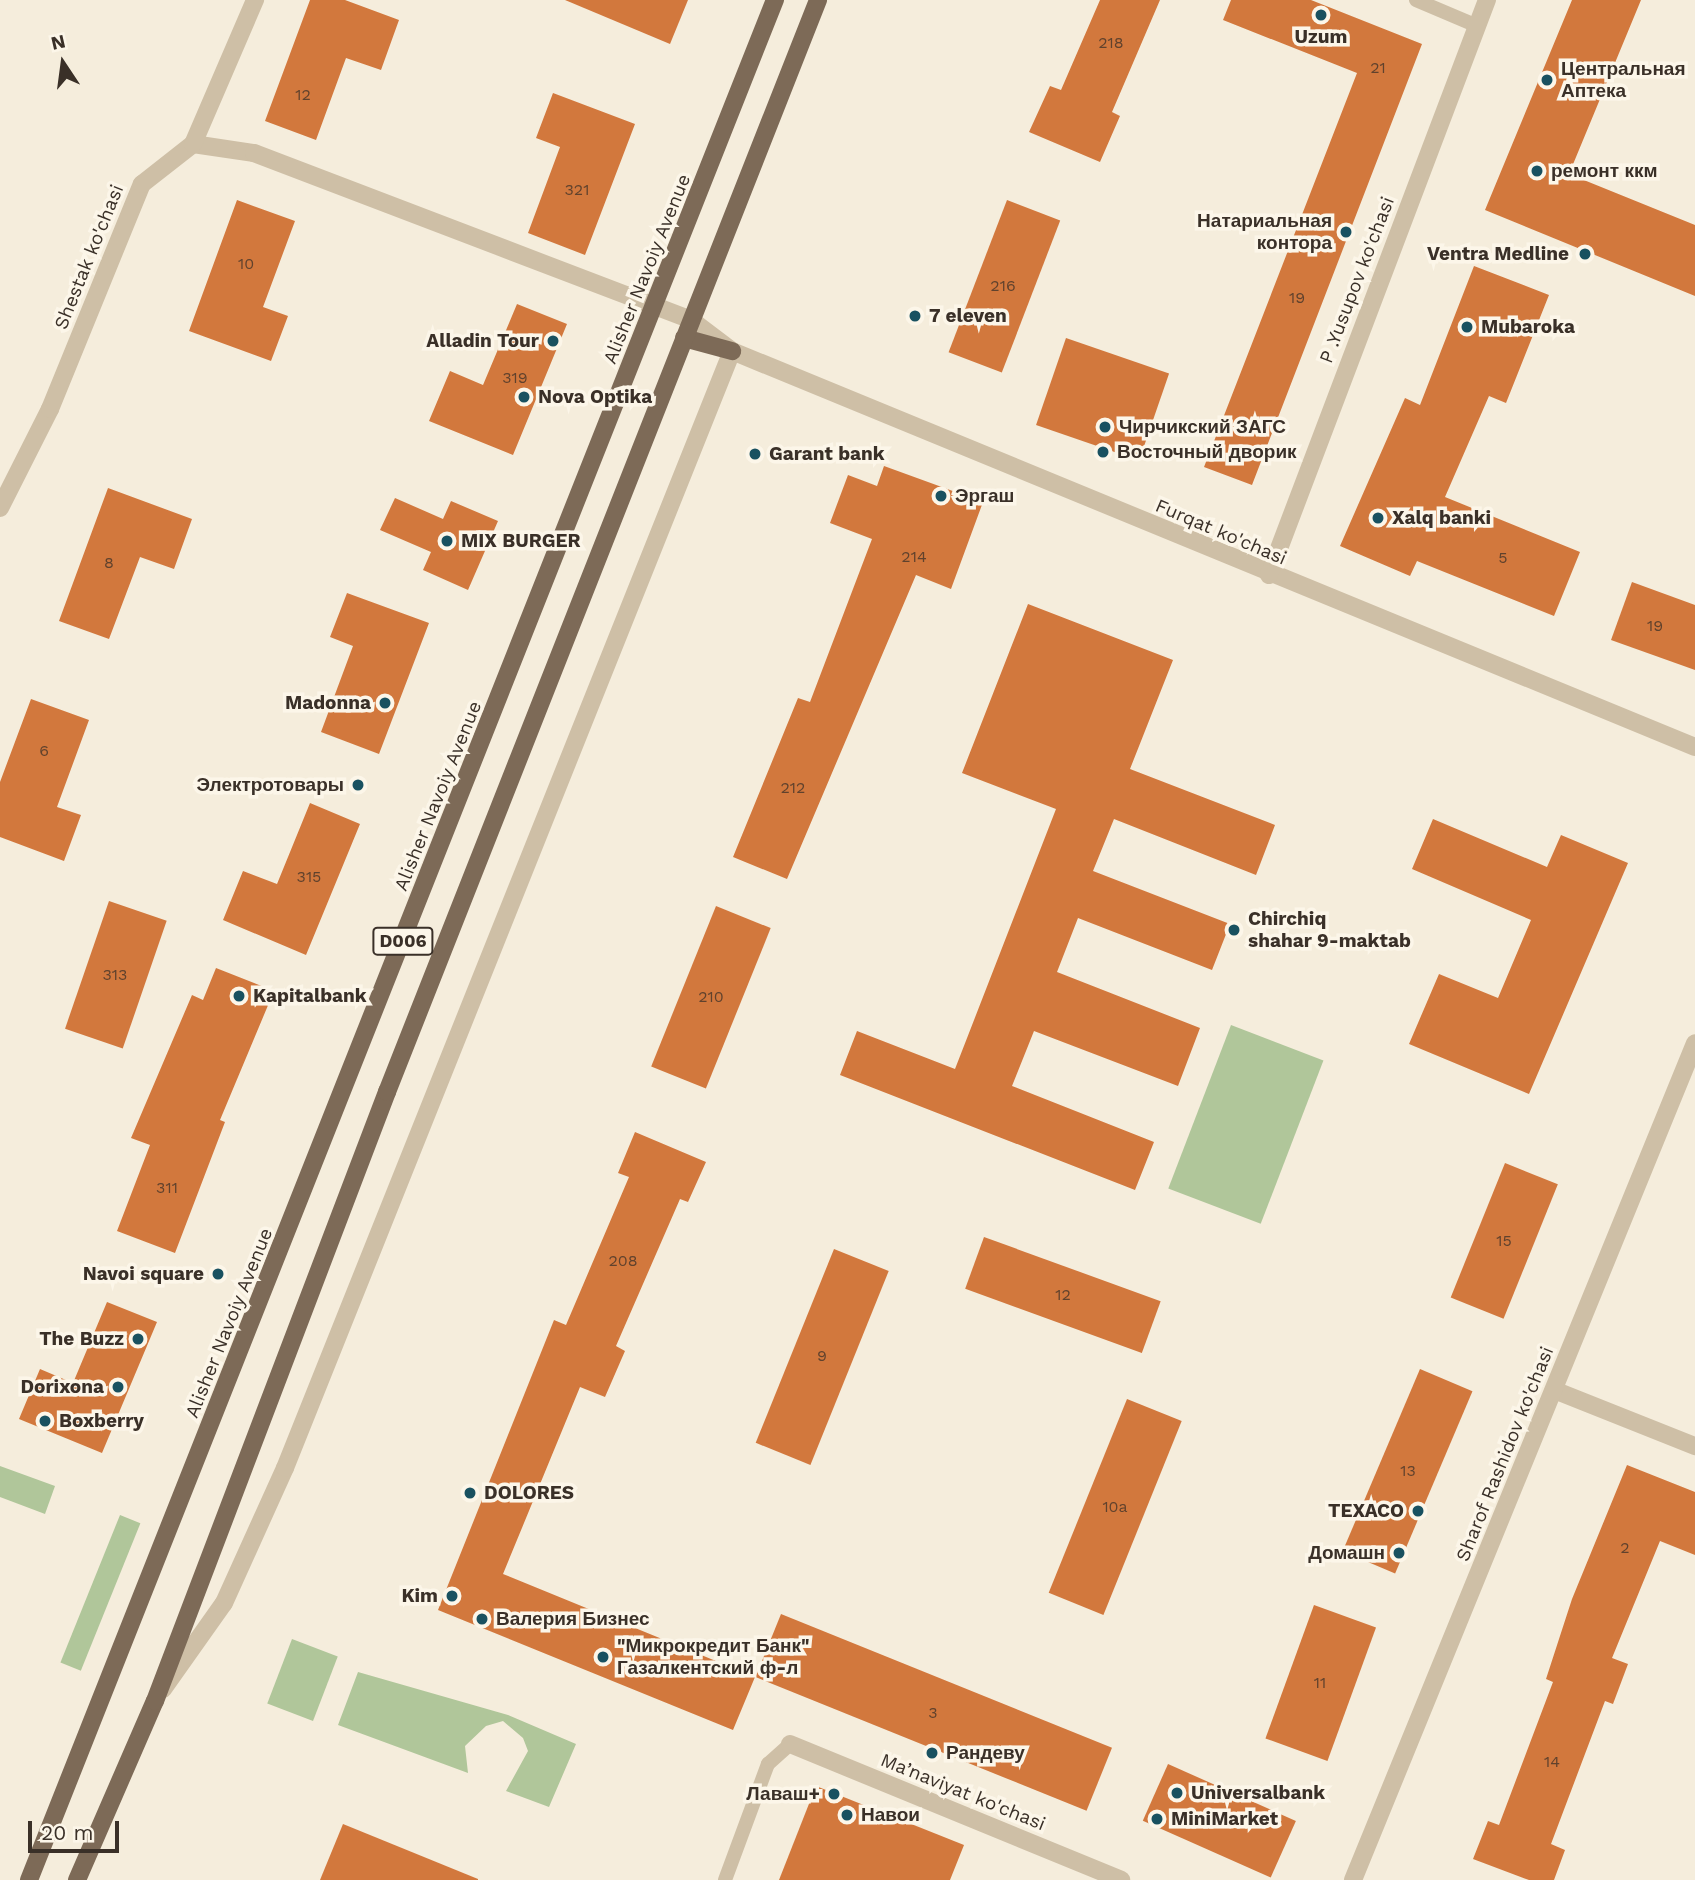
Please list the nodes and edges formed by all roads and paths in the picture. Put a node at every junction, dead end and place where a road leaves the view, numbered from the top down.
1 (255, 0) edge
2 (775, 0) edge
3 (818, 0) edge
4 (1416, 0) edge
5 (1486, 0) edge
6 (1475, 25) junction
7 (193, 144) junction
8 (654, 307) junction
9 (691, 320) junction
10 (684, 338) junction
11 (732, 351) junction
12 (0, 508) edge
13 (1269, 575) junction
14 (1695, 747) edge
15 (1695, 1043) edge
16 (1554, 1390) junction
17 (1695, 1446) edge
18 (155, 1701) junction
19 (790, 1744) joint
20 (29, 1880) edge
21 (77, 1880) edge
22 (725, 1880) edge
23 (1121, 1880) edge
24 (1353, 1880) edge

1 - 7 street, Shestak ko'chasi
2 - 8 main road, Alisher Navoiy Avenue / D006
3 - 9 main road, D006
4 - 6 lane
5 - 6 street, P .Yusupov ko'chasi
6 - 13 street, P .Yusupov ko'chasi
7 - 8 street, Furqat ko'chasi
7 - 12 street, Shestak ko'chasi
8 - 9 street, Furqat ko'chasi
8 - 20 main road, Alisher Navoiy Avenue / D006
9 - 10 main road, D006
9 - 11 street, Furqat ko'chasi
10 - 11 main road
10 - 18 main road, D006
11 - 13 street, Furqat ko'chasi
11 - 18 street
13 - 14 street, Furqat ko'chasi
15 - 16 street, Sharof Rashidov ko'chasi
16 - 17 street
16 - 24 street, Sharof Rashidov ko'chasi
18 - 21 main road, D006
19 - 22 lane
19 - 23 street, Ma’naviyat ko'chasi

